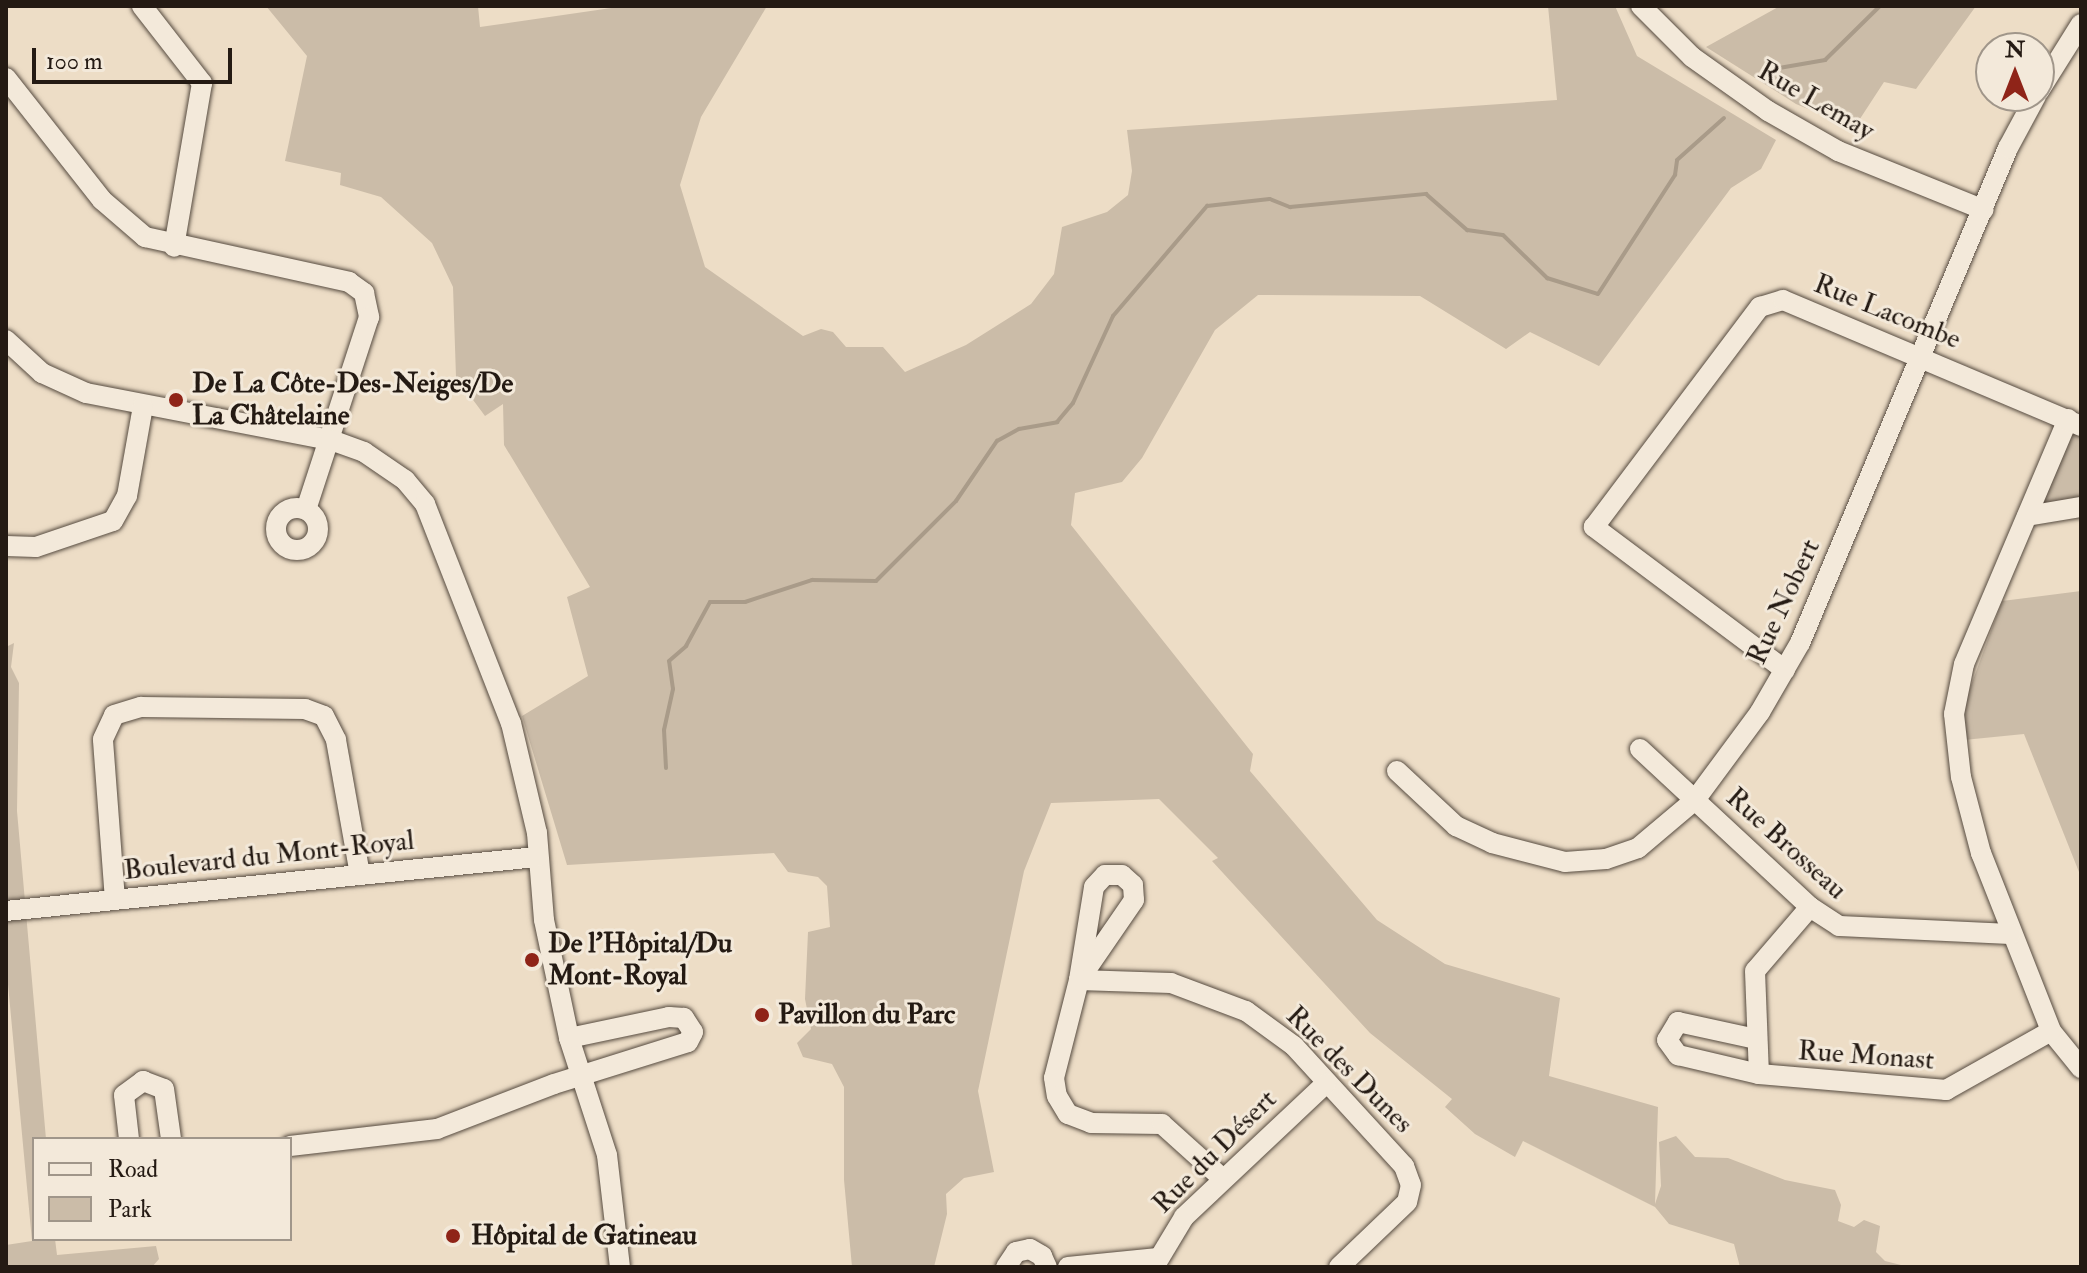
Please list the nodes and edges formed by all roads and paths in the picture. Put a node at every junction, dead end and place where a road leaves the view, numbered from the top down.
1 (142, 6) edge
2 (1641, 6) edge
3 (2081, 24) edge
4 (2055, 66) edge
5 (6, 78) edge
6 (2030, 112) edge
7 (1984, 210) junction
8 (174, 247) junction
9 (6, 340) edge
10 (1923, 357) junction
11 (143, 406) junction
12 (2075, 422) edge
13 (331, 440) junction
14 (2081, 507) edge
15 (306, 510) dead end
16 (2027, 516) junction
17 (6, 546) edge
18 (1785, 670) junction
19 (1640, 749) dead end
20 (1397, 771) dead end
21 (1695, 800) junction
22 (537, 857) junction
23 (360, 875) junction
24 (115, 900) junction
25 (1810, 907) junction
26 (6, 911) edge
27 (2011, 934) junction
28 (1079, 980) junction
29 (2051, 1031) junction
30 (569, 1038) junction
31 (1756, 1039) junction
32 (2081, 1068) edge
33 (1759, 1074) junction
34 (577, 1076) junction
35 (1326, 1083) junction
36 (129, 1137) edge
37 (171, 1137) edge
38 (292, 1146) edge
39 (1223, 1179) junction
40 (1155, 1263) edge
41 (620, 1267) edge
42 (1006, 1267) edge
43 (1047, 1267) edge
44 (1068, 1267) edge
45 (1339, 1267) edge

1 - 8 street
2 - 7 street, Rue Lemay
3 - 4 street, Rue Nobert
5 - 8 street
6 - 7 street, Rue Nobert
7 - 10 street, Rue Nobert
8 - 13 street
9 - 11 street
10 - 12 street, Rue Lacombe
10 - 18 street, Rue Nobert
10 - 18 street, Rue Lacombe
11 - 13 street
11 - 17 street
12 - 16 street, Rue Lacombe
13 - 15 street
13 - 22 street
14 - 16 street
16 - 27 street, Rue Lacombe
18 - 21 street, Rue Nobert
19 - 21 street, Rue Brosseau
20 - 21 street, Rue Nobert
21 - 25 street, Rue Brosseau
22 - 23 street, Boulevard du Mont-Royal
22 - 30 street
23 - 24 street, Boulevard du Mont-Royal
23 - 24 street
24 - 26 street, Boulevard du Mont-Royal
25 - 27 street, Rue Brosseau
25 - 31 street, Rue Monast
27 - 29 street, Rue Lacombe
28 - 28 street
28 - 35 street, Rue des Dunes
28 - 39 street
29 - 32 street, Rue Lacombe
29 - 33 street, Rue Monast
30 - 34 street
30 - 34 street
31 - 33 street, Rue Monast
31 - 33 street, Rue Monast
34 - 38 street
34 - 41 street
35 - 39 street, Rue du Désert
35 - 45 street, Rue des Dunes
36 - 37 street
39 - 40 street, Rue du Désert
40 - 44 street
42 - 43 street

